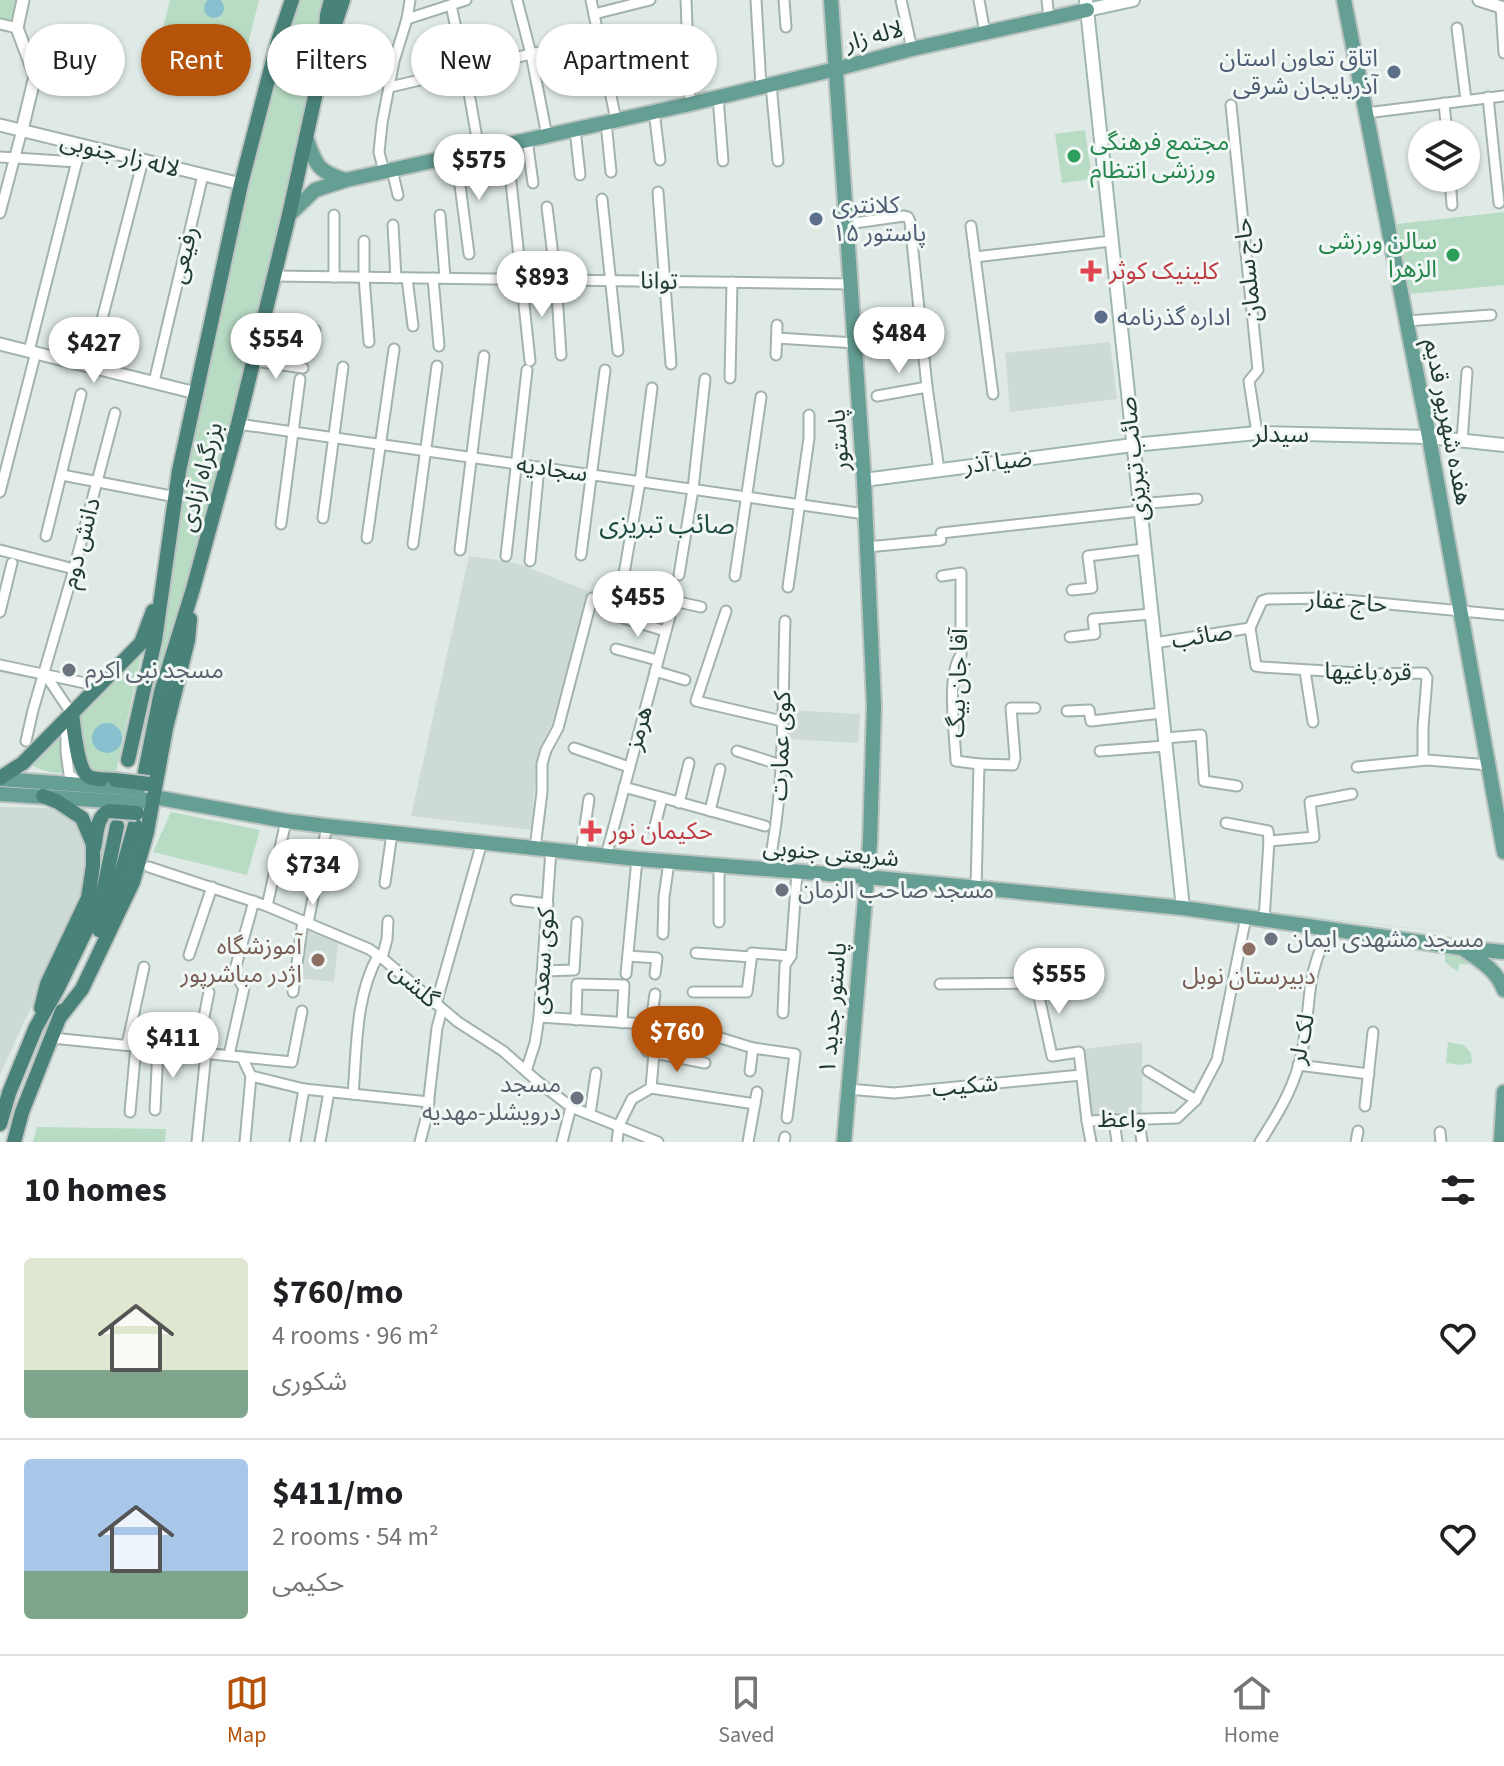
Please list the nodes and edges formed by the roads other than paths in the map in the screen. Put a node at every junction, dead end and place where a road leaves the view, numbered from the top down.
1 (23, 0) edge
2 (343, 0) edge
3 (410, 0) edge
4 (466, 0) edge
5 (517, 0) edge
6 (591, 0) edge
7 (650, 0) edge
8 (686, 0) edge
9 (756, 0) edge
10 (784, 0) edge
11 (831, 0) edge
12 (901, 0) edge
13 (979, 0) edge
14 (1047, 0) edge
15 (1133, 0) edge
16 (1344, 0) edge
17 (1479, 0) edge
18 (288, 2) edge
19 (451, 5) junction
20 (1086, 5) edge
21 (1502, 8) edge
22 (594, 14) junction
23 (407, 19) junction
24 (1049, 19) junction
25 (0, 24) edge
26 (335, 24) edge
27 (455, 24) edge
28 (596, 24) edge
29 (786, 27) dead end
30 (17, 28) junction
31 (1457, 28) dead end
32 (985, 33) junction
33 (912, 49) junction
34 (536, 53) edge
35 (1504, 53) edge
36 (531, 54) junction
37 (520, 57) edge
38 (395, 58) edge
39 (836, 69) junction
40 (766, 85) junction
41 (316, 96) edge
42 (388, 96) edge
43 (470, 96) edge
44 (607, 96) edge
45 (1504, 96) edge
46 (718, 97) junction
47 (1488, 97) junction
48 (1466, 100) junction
49 (1444, 103) junction
50 (690, 104) junction
51 (1231, 105) dead end
52 (654, 111) junction
53 (1366, 113) junction
54 (1446, 120) edge
55 (611, 121) junction
56 (0, 125) edge
57 (575, 129) junction
58 (22, 130) junction
59 (547, 136) junction
60 (307, 140) junction
61 (527, 140) junction
62 (507, 144) junction
63 (81, 145) junction
64 (479, 150) junction
65 (456, 155) junction
66 (0, 157) edge
67 (14, 158) junction
68 (143, 160) junction
69 (660, 160) dead end
70 (723, 161) dead end
71 (778, 161) dead end
72 (77, 162) junction
73 (388, 171) junction
74 (611, 172) dead end
75 (203, 175) junction
76 (580, 175) dead end
77 (346, 180) junction
78 (533, 183) dead end
79 (241, 184) junction
80 (658, 192) dead end
81 (1451, 192) edge
82 (398, 195) dead end
83 (602, 199) dead end
84 (1499, 203) dead end
85 (1452, 205) dead end
86 (547, 207) dead end
87 (0, 213) edge
88 (289, 215) junction
89 (334, 215) dead end
90 (440, 215) dead end
91 (847, 224) junction
92 (393, 225) dead end
93 (971, 226) dead end
94 (364, 241) dead end
95 (1111, 241) junction
96 (469, 254) dead end
97 (975, 257) junction
98 (275, 276) junction
99 (334, 277) junction
100 (364, 277) junction
101 (396, 278) junction
102 (407, 278) junction
103 (433, 278) junction
104 (445, 278) junction
105 (521, 279) junction
106 (556, 280) junction
107 (611, 281) junction
108 (664, 281) junction
109 (732, 282) junction
110 (777, 283) junction
111 (852, 284) junction
112 (777, 296) dead end
113 (1491, 315) dead end
114 (1406, 321) junction
115 (777, 325) dead end
116 (413, 326) dead end
117 (262, 329) junction
118 (315, 330) dead end
119 (777, 338) junction
120 (369, 342) dead end
121 (855, 343) junction
122 (0, 344) edge
123 (439, 346) dead end
124 (394, 349) dead end
125 (618, 351) dead end
126 (33, 352) junction
127 (561, 355) dead end
128 (776, 355) dead end
129 (484, 356) dead end
130 (254, 361) junction
131 (671, 364) dead end
132 (90, 366) junction
133 (437, 366) dead end
134 (343, 367) dead end
135 (303, 368) dead end
136 (605, 370) dead end
137 (1467, 372) dead end
138 (730, 378) dead end
139 (300, 379) dead end
140 (705, 379) dead end
141 (154, 382) junction
142 (927, 387) junction
143 (652, 388) dead end
144 (196, 393) junction
145 (81, 394) dead end
146 (993, 394) dead end
147 (877, 396) dead end
148 (761, 397) dead end
149 (115, 413) dead end
150 (809, 415) dead end
151 (238, 424) junction
152 (293, 432) junction
153 (1257, 433) junction
154 (1429, 437) junction
155 (334, 438) junction
156 (1462, 441) junction
157 (381, 445) junction
158 (1133, 445) junction
159 (1504, 445) edge
160 (426, 451) junction
161 (472, 458) junction
162 (516, 464) junction
163 (539, 467) junction
164 (939, 470) junction
165 (62, 475) junction
166 (591, 475) junction
167 (864, 480) junction
168 (97, 481) junction
169 (640, 482) junction
170 (693, 489) junction
171 (0, 492) edge
172 (176, 497) junction
173 (747, 497) junction
174 (1197, 499) dead end
175 (801, 505) junction
176 (1140, 507) junction
177 (865, 514) junction
178 (323, 518) dead end
179 (281, 524) dead end
180 (46, 536) dead end
181 (367, 538) dead end
182 (413, 544) dead end
183 (867, 547) junction
184 (1144, 549) junction
185 (0, 550) edge
186 (460, 550) dead end
187 (581, 555) dead end
188 (506, 556) dead end
189 (530, 561) dead end
190 (12, 563) dead end
191 (74, 569) junction
192 (679, 575) dead end
193 (735, 576) dead end
194 (942, 576) dead end
195 (163, 585) junction
196 (788, 587) dead end
197 (1072, 590) dead end
198 (621, 591) dead end
199 (592, 598) dead end
200 (701, 607) dead end
201 (726, 611) dead end
202 (1461, 611) junction
203 (0, 612) edge
204 (1151, 614) junction
205 (1504, 615) edge
206 (620, 617) dead end
207 (785, 621) dead end
208 (1250, 628) junction
209 (665, 631) junction
210 (1070, 637) dead end
211 (1154, 643) junction
212 (616, 649) dead end
213 (0, 665) edge
214 (656, 666) junction
215 (1305, 671) junction
216 (45, 674) junction
217 (685, 680) dead end
218 (99, 686) junction
219 (1035, 708) dead end
220 (1067, 711) dead end
221 (1162, 713) junction
222 (72, 714) junction
223 (782, 721) junction
224 (1313, 722) dead end
225 (26, 741) dead end
226 (1165, 742) junction
227 (574, 748) dead end
228 (737, 751) dead end
229 (1100, 751) dead end
230 (128, 760) dead end
231 (1427, 760) junction
232 (689, 763) dead end
233 (979, 764) junction
234 (781, 765) junction
235 (1489, 765) junction
236 (629, 767) junction
237 (1357, 767) dead end
238 (720, 769) dead end
239 (0, 778) edge
240 (79, 784) junction
241 (1237, 786) dead end
242 (624, 787) junction
243 (0, 794) edge
244 (1352, 794) dead end
245 (111, 795) junction
246 (43, 796) junction
247 (662, 798) junction
248 (589, 799) dead end
249 (145, 800) junction
250 (679, 803) junction
251 (1504, 805) edge
252 (710, 811) junction
253 (286, 821) junction
254 (1499, 822) junction
255 (1226, 823) dead end
256 (117, 826) dead end
257 (327, 826) junction
258 (765, 826) dead end
259 (654, 830) dead end
260 (392, 833) junction
261 (1269, 841) junction
262 (482, 842) junction
263 (535, 848) junction
264 (551, 850) junction
265 (1504, 852) edge
266 (581, 853) junction
267 (93, 854) junction
268 (606, 856) junction
269 (637, 859) junction
270 (669, 862) junction
271 (719, 866) junction
272 (149, 867) dead end
273 (768, 869) junction
274 (797, 872) junction
275 (867, 877) junction
276 (385, 883) dead end
277 (212, 887) junction
278 (976, 888) junction
279 (516, 900) dead end
280 (254, 901) junction
281 (548, 904) junction
282 (267, 906) junction
283 (1183, 908) junction
284 (1246, 917) junction
285 (1264, 920) junction
286 (388, 921) dead end
287 (306, 922) junction
288 (577, 922) dead end
289 (719, 922) dead end
290 (1329, 929) junction
291 (663, 934) dead end
292 (1462, 948) junction
293 (1504, 952) edge
294 (696, 953) dead end
295 (189, 955) dead end
296 (628, 956) junction
297 (791, 956) junction
298 (380, 957) junction
299 (751, 957) junction
300 (144, 967) dead end
301 (543, 971) junction
302 (626, 974) dead end
303 (655, 974) dead end
304 (940, 984) dead end
305 (1504, 990) edge
306 (209, 992) dead end
307 (293, 992) dead end
308 (693, 992) dead end
309 (655, 994) dead end
310 (439, 1007) junction
311 (302, 1011) dead end
312 (783, 1013) dead end
313 (539, 1017) junction
314 (576, 1020) junction
315 (622, 1023) junction
316 (651, 1025) junction
317 (36, 1027) junction
318 (1373, 1032) dead end
319 (52, 1038) junction
320 (132, 1046) junction
321 (158, 1048) junction
322 (753, 1048) junction
323 (650, 1052) junction
324 (201, 1053) junction
325 (229, 1055) junction
326 (242, 1057) junction
327 (705, 1063) dead end
328 (1298, 1065) junction
329 (526, 1071) junction
330 (750, 1071) dead end
331 (1148, 1071) dead end
332 (596, 1073) dead end
333 (1369, 1074) junction
334 (1081, 1075) junction
335 (251, 1076) junction
336 (651, 1088) junction
337 (304, 1089) junction
338 (848, 1089) junction
339 (329, 1092) junction
340 (757, 1092) dead end
341 (1504, 1092) edge
342 (353, 1094) junction
343 (1196, 1100) junction
344 (429, 1102) junction
345 (755, 1104) junction
346 (1365, 1106) dead end
347 (571, 1107) junction
348 (155, 1110) dead end
349 (130, 1112) dead end
350 (590, 1114) junction
351 (787, 1118) dead end
352 (1139, 1119) junction
353 (1114, 1120) junction
354 (1087, 1121) junction
355 (0, 1124) edge
356 (619, 1125) junction
357 (637, 1138) edge
358 (14, 1142) edge
359 (197, 1142) edge
360 (245, 1142) edge
361 (295, 1142) edge
362 (320, 1142) edge
363 (420, 1142) edge
364 (562, 1142) edge
365 (617, 1142) edge
366 (658, 1142) edge
367 (748, 1142) edge
368 (844, 1142) edge
369 (1091, 1142) edge
370 (1117, 1142) edge
371 (1142, 1142) edge
372 (1260, 1142) edge
373 (1501, 1142) edge

1 - 30 street
2 - 26 highway, بزرگراه آزادی
3 - 23 street
4 - 19 street
5 - 36 street
6 - 22 street
7 - 22 street
8 - 50 street
9 - 40 street
10 - 29 street
11 - 39 main road, پاستور
12 - 33 street
13 - 32 street
14 - 24 street
15 - 20 main road, لاله زار
16 - 53 main road, هفده شهریور قدیم
17 - 21 street
18 - 79 highway, بزرگراه آزادی
19 - 23 street
19 - 27 street
20 - 24 main road, لاله زار
20 - 95 main road, صائب تبریزی
21 - 35 street
22 - 28 street
23 - 38 street
24 - 32 main road, لاله زار
25 - 30 street
30 - 58 street
31 - 48 street
32 - 33 main road, لاله زار
33 - 39 main road, لاله زار
34 - 36 street
36 - 37 street
36 - 59 street
39 - 40 main road, لاله زار
39 - 91 main road, پاستور
40 - 46 main road, لاله زار
40 - 71 street
41 - 60 highway, بزرگراه آزادی
42 - 73 street
43 - 64 street
44 - 55 street
45 - 47 street
46 - 50 main road, لاله زار
46 - 70 street
47 - 48 street
47 - 84 street
48 - 49 street
49 - 53 street
49 - 54 street
50 - 52 main road, لاله زار
51 - 153 street, حاج سلمان
52 - 55 main road, لاله زار
52 - 69 street
53 - 114 main road, هفده شهریور قدیم
55 - 57 main road, لاله زار
55 - 74 street
56 - 58 street, لاله زار جنوبی
57 - 59 main road, لاله زار
57 - 76 street
58 - 63 street, لاله زار جنوبی
58 - 67 street
59 - 61 main road, لاله زار
60 - 77 main road
60 - 88 highway, بزرگراه آزادی
61 - 62 main road, لاله زار
61 - 78 street
62 - 64 main road, لاله زار
62 - 105 street
63 - 68 street, لاله زار جنوبی
63 - 72 street
64 - 65 main road, لاله زار
65 - 73 main road, لاله زار
65 - 96 street
66 - 67 street
67 - 72 street
67 - 87 street
68 - 75 street, لاله زار جنوبی
68 - 132 street
72 - 126 street
73 - 77 main road, لاله زار
73 - 82 street
75 - 79 street, لاله زار جنوبی
75 - 141 street, رفیعی
77 - 88 main road, لاله زار
79 - 144 highway, بزرگراه آزادی
80 - 108 street
81 - 85 street
83 - 107 street
86 - 106 street
88 - 98 highway, بزرگراه آزادی
89 - 99 street
90 - 104 street
91 - 111 main road, پاستور
91 - 142 street
92 - 101 street
93 - 97 street
94 - 100 street
95 - 97 street
95 - 158 main road, صائب تبریزی
97 - 146 street
98 - 99 street, توانا
98 - 117 highway, بزرگراه آزادی
99 - 100 street, توانا
100 - 101 street, توانا
100 - 120 street
101 - 102 street, توانا
102 - 103 street, توانا
102 - 116 street
103 - 104 street, توانا
103 - 123 street
104 - 105 street, توانا
105 - 106 street, توانا
105 - 162 street
106 - 107 street, توانا
106 - 127 street
107 - 108 street, توانا
107 - 125 street
108 - 109 street, توانا
108 - 131 street
109 - 110 street, توانا
109 - 138 street
110 - 111 street, توانا
110 - 112 street
111 - 121 main road, پاستور
113 - 114 street
114 - 154 main road, هفده شهریور قدیم
115 - 119 street
117 - 118 street
117 - 130 highway, بزرگراه آزادی
119 - 121 street
119 - 128 street
121 - 167 main road, پاستور
122 - 126 street
124 - 157 street
126 - 132 street
126 - 171 street
129 - 161 street
130 - 135 street
130 - 151 highway, بزرگراه آزادی
132 - 141 street
133 - 160 street
134 - 155 street
136 - 166 street
137 - 156 street
139 - 152 street
140 - 170 street
141 - 144 street
142 - 147 street
142 - 164 street
143 - 169 street
144 - 172 highway, بزرگراه آزادی
145 - 165 street
148 - 173 street
149 - 168 street, دانش دوم
150 - 175 street
151 - 152 street, سجادیه
151 - 249 highway, بزرگراه آزادی
152 - 155 street, سجادیه
152 - 179 street
153 - 154 main road, سیدلر
153 - 158 main road, سیدلر
154 - 156 main road, سیدلر
154 - 202 main road, هفده شهریور قدیم
155 - 157 street, سجادیه
155 - 178 street
156 - 159 main road, سیدلر
157 - 160 street, سجادیه
157 - 181 street
158 - 164 main road, ضیا آذر
158 - 176 main road, صائب تبریزی
160 - 161 street, سجادیه
160 - 182 street
161 - 162 street, سجادیه
161 - 186 street
162 - 163 street, سجادیه
162 - 188 street
163 - 166 street, سجادیه
163 - 189 street
164 - 167 main road, ضیا آذر
165 - 168 street
165 - 180 street
166 - 169 street, سجادیه
166 - 187 street
167 - 177 main road, پاستور
168 - 172 street
168 - 191 street, دانش دوم
169 - 170 street, سجادیه
169 - 198 street
170 - 173 street, سجادیه
170 - 192 street
172 - 195 highway, بزرگراه آزادی
173 - 175 street, سجادیه
173 - 193 street
174 - 176 street
175 - 177 street, سجادیه
175 - 196 street
176 - 183 street
176 - 184 main road, صائب تبریزی
177 - 183 main road, پاستور
183 - 275 main road, پاستور
184 - 197 street
184 - 204 main road, صائب تبریزی
185 - 191 street
190 - 203 street
191 - 216 street, دانش دوم
194 - 233 street, آقا جان بیگ
195 - 218 highway
195 - 230 highway, بزرگراه آزادی
199 - 263 street
200 - 209 street, هرمز
201 - 223 street
202 - 205 street
202 - 208 street, حاج غفار
202 - 235 main road, هفده شهریور قدیم
204 - 210 street
204 - 211 main road, صائب تبریزی
206 - 209 street
207 - 223 street, کوی عمارت
208 - 211 street, صائب
208 - 215 street, قره باغیها
209 - 214 street, هرمز
211 - 221 main road, صائب تبریزی
212 - 214 street
213 - 216 street
214 - 217 street
214 - 236 street, هرمز
215 - 224 street
215 - 231 street, قره باغیها
216 - 218 street
216 - 222 street
216 - 225 street, دانش دوم
218 - 222 highway
219 - 233 street
220 - 221 street
221 - 226 main road, صائب تبریزی
222 - 239 highway
222 - 240 street
222 - 245 highway
223 - 234 street, کوی عمارت
226 - 229 street
226 - 241 street
226 - 283 main road, صائب تبریزی
227 - 236 street
228 - 234 street
231 - 235 street
231 - 237 street
232 - 250 street
233 - 278 street, آقا جان بیگ
234 - 273 street, کوی عمارت
235 - 254 main road, هفده شهریور قدیم
236 - 242 street, هرمز
238 - 252 street
239 - 240 main road
240 - 245 main road
242 - 247 street
242 - 268 street, هرمز
243 - 246 main road
244 - 261 street
245 - 246 main road
245 - 249 highway, bridge
245 - 249 highway, bridge
245 - 267 highway
246 - 267 highway
247 - 250 street
247 - 259 street
248 - 266 street
249 - 253 main road, شریعتی جنوبی
249 - 319 highway, بزرگراه آزادی
250 - 252 street
251 - 254 street
252 - 258 street
253 - 257 main road, شریعتی جنوبی
253 - 282 street
254 - 265 main road, هفده شهریور قدیم
255 - 261 street
256 - 317 highway
257 - 260 main road, شریعتی جنوبی
257 - 287 street
260 - 262 main road, شریعتی جنوبی
260 - 276 street
261 - 285 street
262 - 263 main road, شریعتی جنوبی
262 - 310 street
263 - 264 main road, شریعتی جنوبی
264 - 266 main road, شریعتی جنوبی
264 - 281 street, کوی سعدی
266 - 268 main road, شریعتی جنوبی
267 - 317 highway
268 - 269 main road, شریعتی جنوبی
269 - 270 main road, شریعتی جنوبی
269 - 296 street
270 - 271 main road, شریعتی جنوبی
270 - 291 street
271 - 273 main road, شریعتی جنوبی
271 - 289 street
272 - 277 street, گلشن
273 - 274 main road, شریعتی جنوبی
274 - 275 main road, شریعتی جنوبی
274 - 297 street
275 - 278 main road, شریعتی جنوبی
275 - 338 main road, پاستور جدید ۱
277 - 280 street, گلشن
277 - 295 street
278 - 283 main road, شریعتی جنوبی
279 - 281 street
280 - 282 street, گلشن
280 - 325 street
281 - 301 street, کوی سعدی
282 - 287 street, گلشن
283 - 284 main road, شریعتی جنوبی
284 - 285 main road, شریعتی جنوبی
284 - 343 street
285 - 290 main road, شریعتی جنوبی
286 - 298 street
287 - 298 street, گلشن
287 - 307 street
288 - 301 street
290 - 292 main road, شریعتی جنوبی
290 - 328 street, لک لر
292 - 293 main road, شریعتی جنوبی
292 - 305 main road
294 - 299 street
296 - 302 street
296 - 303 street
297 - 299 street
297 - 312 street
298 - 310 street, گلشن
298 - 342 street
299 - 308 street
300 - 320 street
301 - 313 street, کوی سعدی
304 - 334 street, واعظ
306 - 324 street
309 - 316 street
310 - 329 street, گلشن
310 - 344 street
311 - 326 street
313 - 314 street
313 - 329 street, کوی سعدی
314 - 315 street
314 - 315 street
315 - 316 street
316 - 322 street
316 - 323 street
317 - 355 highway
318 - 333 street
319 - 320 street
319 - 358 highway, بزرگراه آزادی
320 - 321 street
320 - 349 street
321 - 324 street
321 - 348 street
322 - 330 street
322 - 351 street
323 - 327 street
323 - 336 street
324 - 325 street
324 - 359 street
325 - 326 street
326 - 335 street
328 - 333 street
328 - 372 street, لک لر
329 - 347 street, گلشن
331 - 343 street, واعظ
332 - 350 street
333 - 346 street
334 - 338 street, شکیب
334 - 354 street, واعظ
335 - 337 street
335 - 360 street
336 - 345 street
336 - 356 street
337 - 339 street
337 - 361 street
338 - 368 main road, پاستور جدید ۱
339 - 342 street
339 - 362 street
340 - 345 street
341 - 373 main road
342 - 344 street
343 - 352 street, واعظ
344 - 363 street
345 - 367 street
347 - 350 street, گلشن
347 - 364 street
350 - 356 street, گلشن
352 - 353 street, واعظ
352 - 371 street
353 - 354 street, واعظ
353 - 370 street
354 - 369 street
356 - 357 street, گلشن
356 - 365 street
357 - 366 street, گلشن

